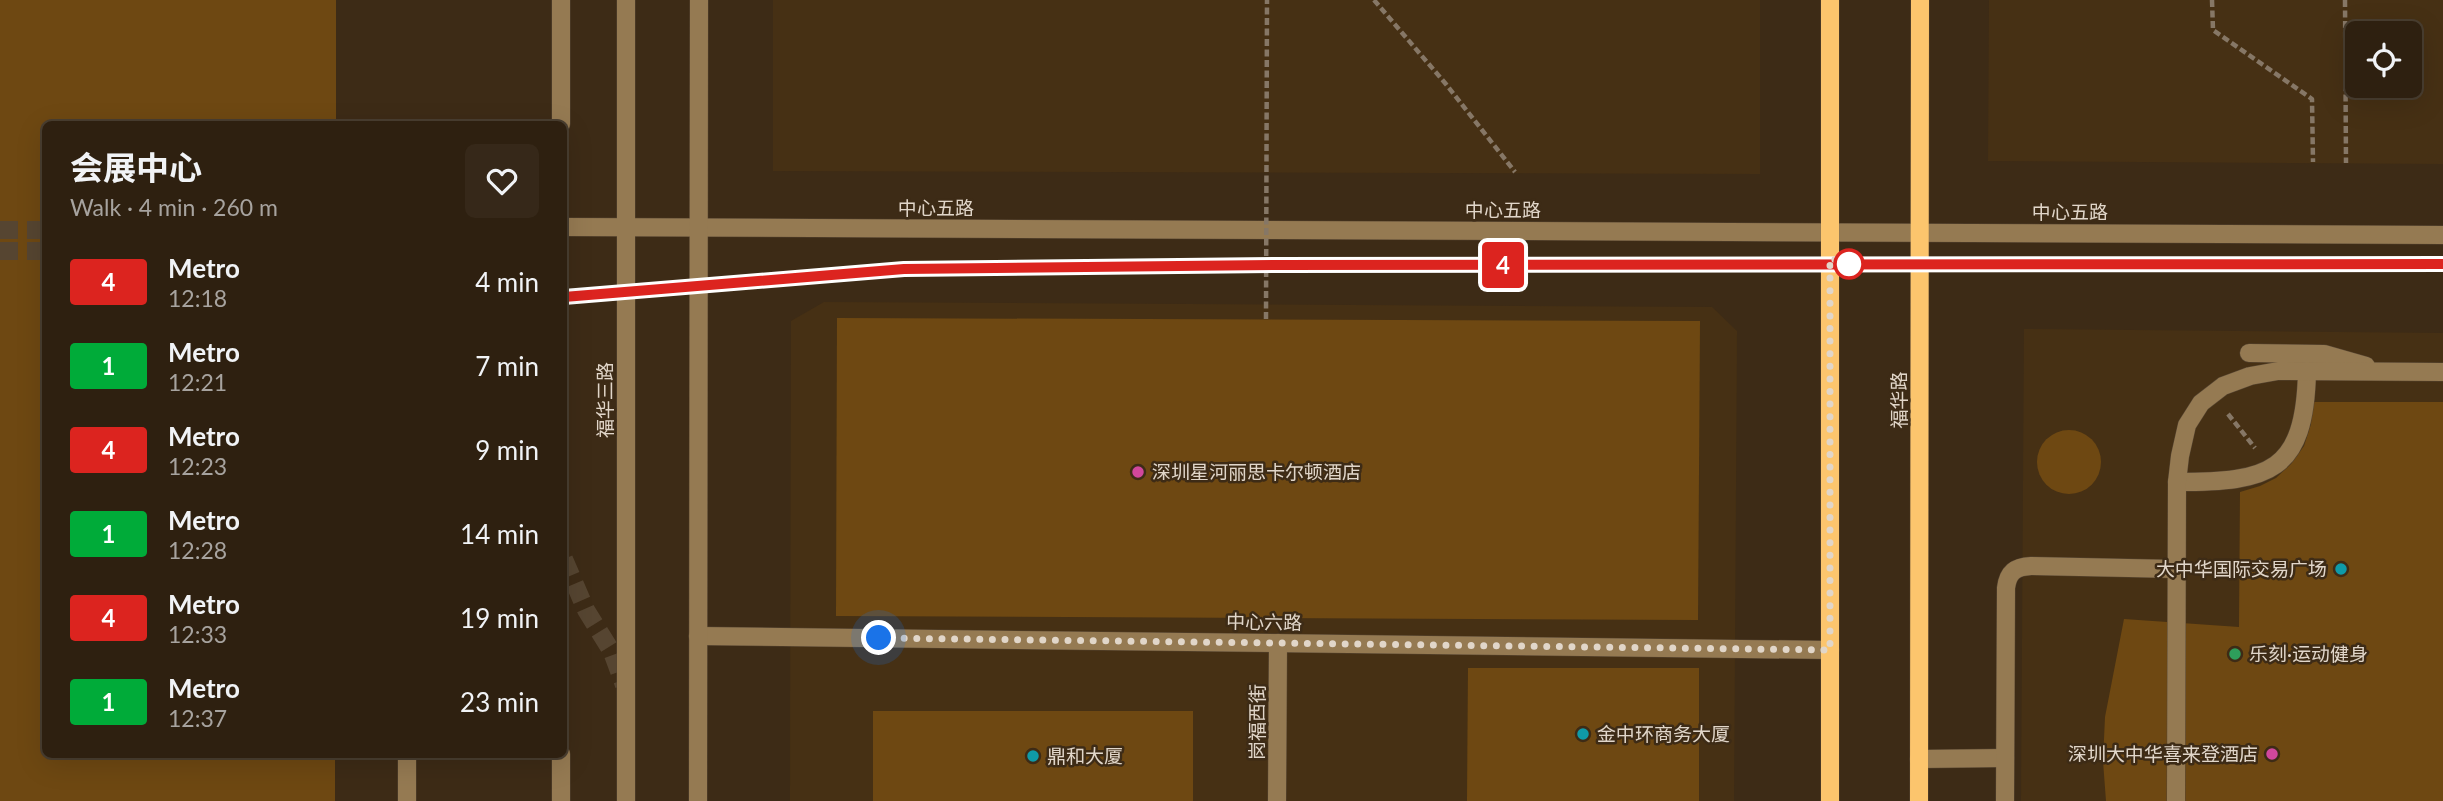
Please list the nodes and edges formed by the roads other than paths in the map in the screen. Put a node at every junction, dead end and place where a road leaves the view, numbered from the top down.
1 (561, 0) edge
2 (626, 0) edge
3 (699, 0) edge
4 (1830, 0) edge
5 (1920, 0) edge
6 (561, 121) edge
7 (567, 226) edge
8 (626, 227) junction
9 (698, 227) junction
10 (1830, 232) junction
11 (1920, 233) junction
12 (2443, 235) edge
13 (2249, 353) dead end
14 (2441, 370) edge
15 (2307, 371) junction
16 (2386, 372) junction
17 (2177, 482) junction
18 (2176, 569) junction
19 (698, 636) junction
20 (1278, 643) junction
21 (1830, 650) junction
22 (407, 758) edge
23 (561, 758) edge
24 (2005, 758) junction
25 (1919, 759) junction
26 (407, 801) edge
27 (561, 801) edge
28 (626, 801) edge
29 (698, 801) edge
30 (1277, 801) edge
31 (1830, 801) edge
32 (1919, 801) edge
33 (2005, 801) edge
34 (2176, 801) edge

1 - 6 street
2 - 8 street, 福华三路
3 - 9 street
4 - 10 main road
5 - 11 main road, 福华路
7 - 8 street, 中心五路
8 - 9 street, 中心五路
8 - 28 street, 福华三路
9 - 10 street, 中心五路
9 - 19 street
10 - 11 street, 中心五路
10 - 21 main road
11 - 12 street, 中心五路
11 - 25 main road, 福华路
13 - 16 street
14 - 16 street
15 - 16 street
15 - 17 street
15 - 17 street
17 - 18 street
18 - 24 street
18 - 34 street
19 - 20 street, 中心六路
19 - 29 street
20 - 21 street, 中心六路
20 - 30 street, 岗福西街
21 - 31 main road
22 - 26 street
23 - 27 street
24 - 25 street
24 - 33 street
25 - 32 main road, 福华路

